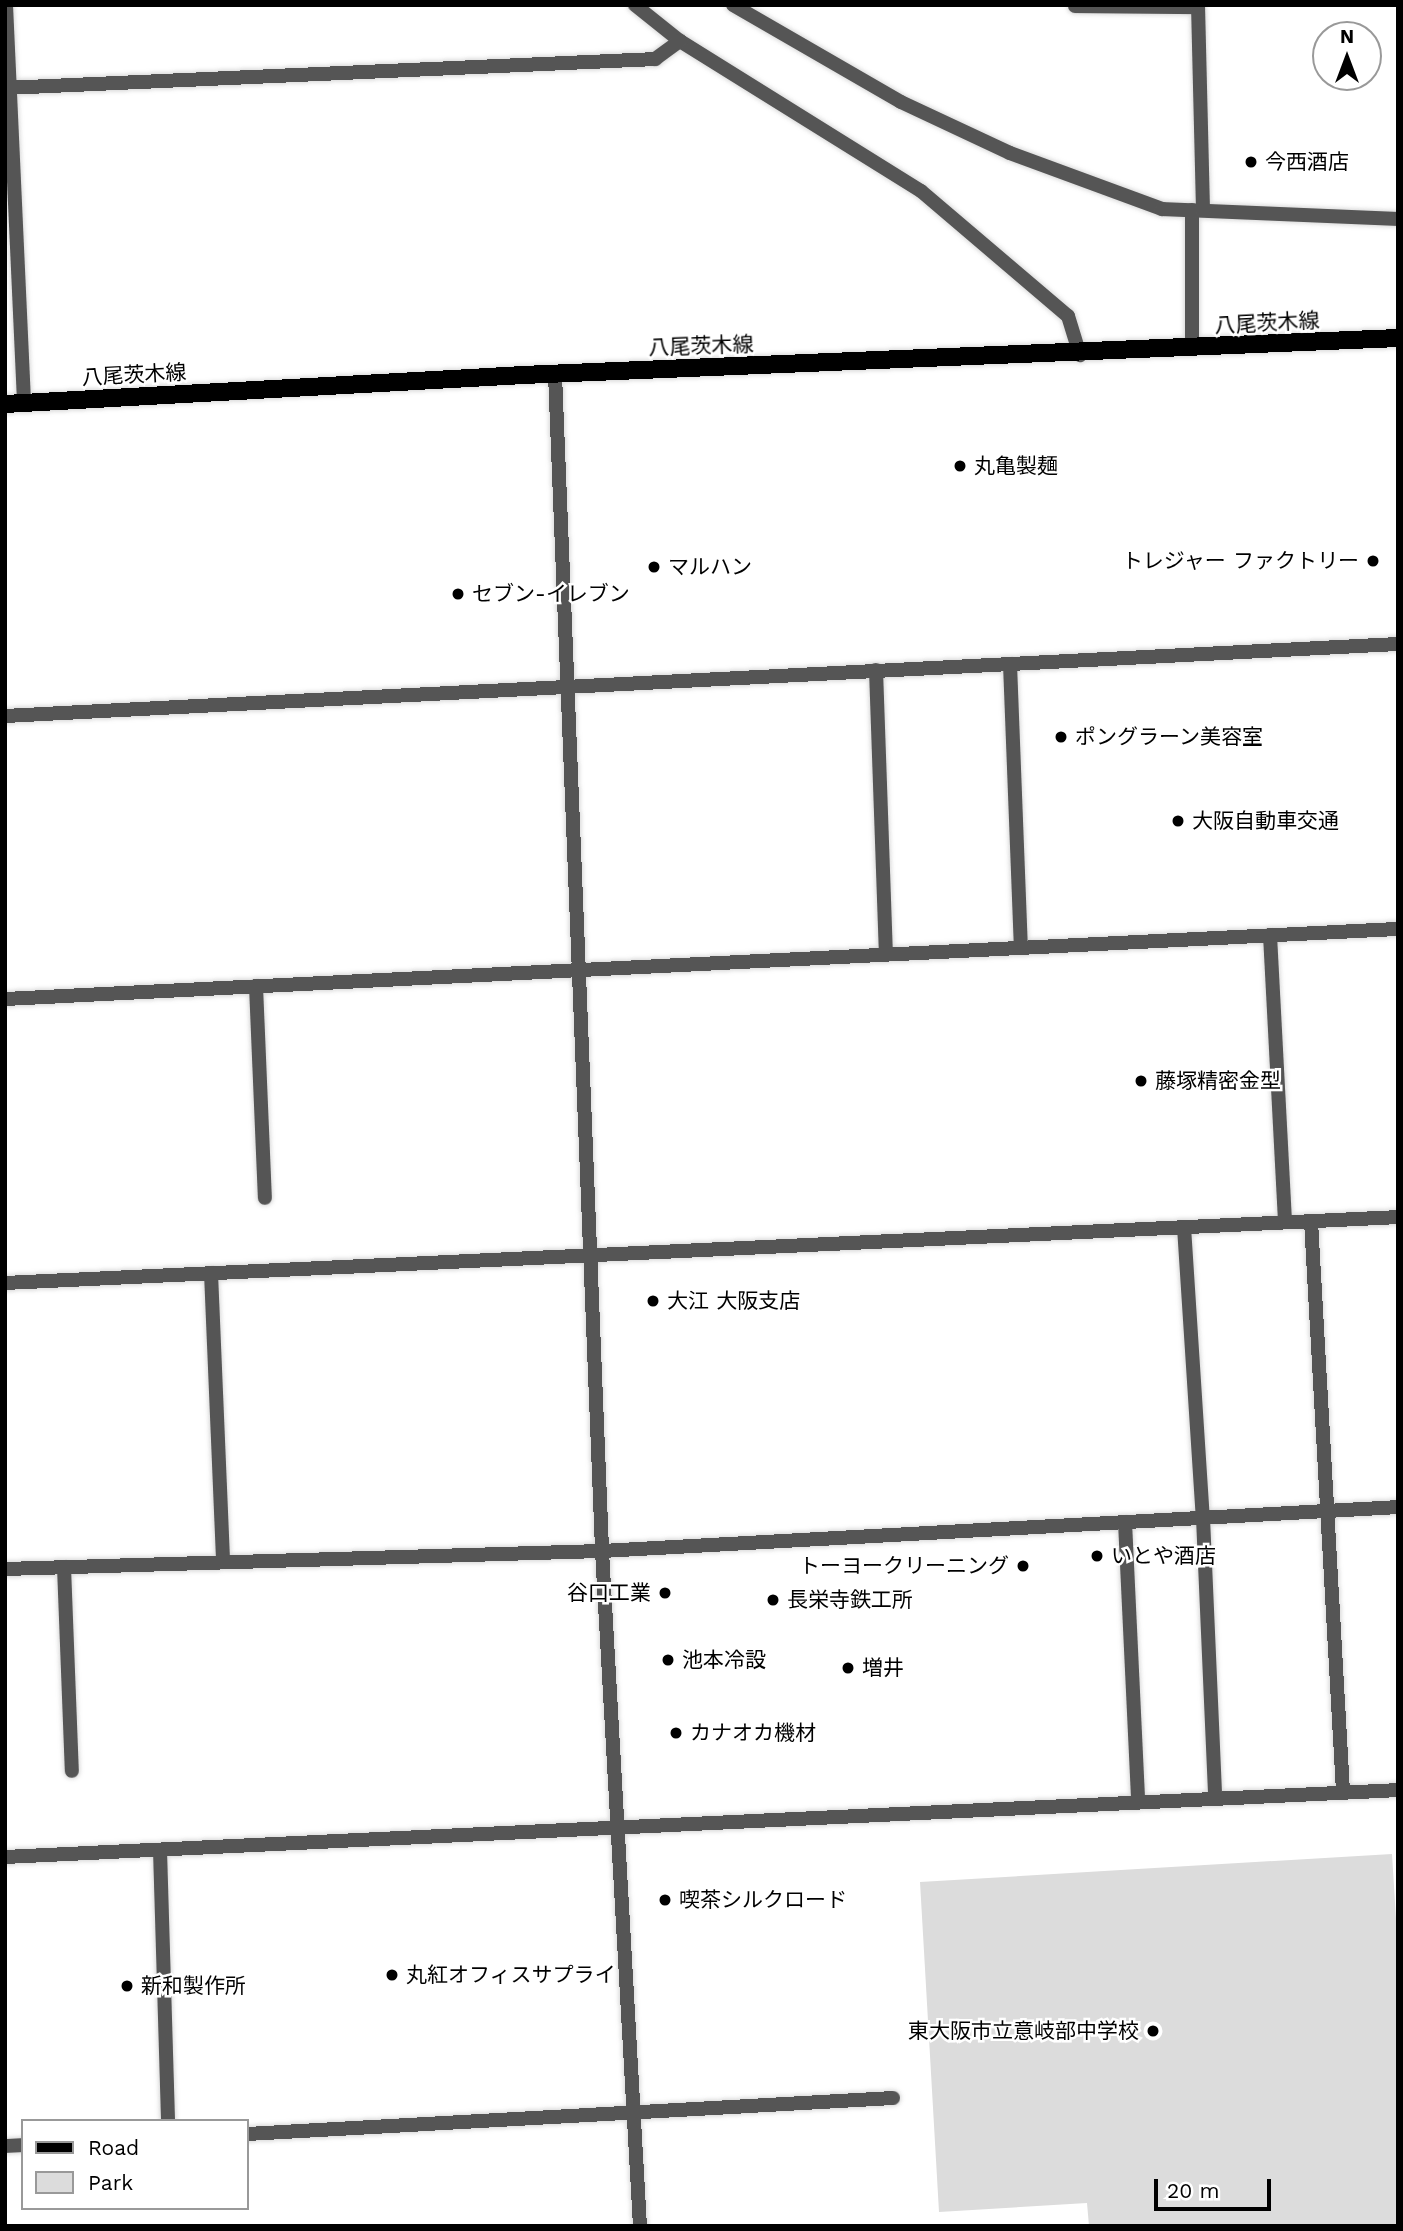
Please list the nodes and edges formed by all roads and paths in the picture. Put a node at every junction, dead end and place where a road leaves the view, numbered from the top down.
1 (6, 5) edge
2 (635, 5) edge
3 (733, 5) edge
4 (1075, 6) edge
5 (1198, 6) edge
6 (680, 41) junction
7 (7, 88) edge
8 (1197, 210) junction
9 (1398, 219) edge
10 (1398, 338) edge
11 (1192, 349) junction
12 (1080, 355) junction
13 (555, 374) junction
14 (24, 403) junction
15 (5, 404) edge
16 (1398, 644) edge
17 (1010, 664) junction
18 (876, 670) junction
19 (568, 685) junction
20 (5, 716) edge
21 (1398, 929) edge
22 (1270, 935) junction
23 (1021, 947) junction
24 (886, 954) junction
25 (578, 969) junction
26 (256, 986) junction
27 (5, 999) edge
28 (265, 1198) dead end
29 (1398, 1217) edge
30 (1311, 1221) junction
31 (1285, 1222) junction
32 (1184, 1227) junction
33 (590, 1254) junction
34 (211, 1273) junction
35 (5, 1283) edge
36 (1398, 1507) edge
37 (1327, 1511) junction
38 (1203, 1518) junction
39 (1125, 1522) junction
40 (602, 1550) junction
41 (223, 1562) junction
42 (64, 1567) junction
43 (5, 1569) edge
44 (72, 1771) dead end
45 (1398, 1790) edge
46 (1343, 1792) junction
47 (1215, 1798) junction
48 (1138, 1802) junction
49 (619, 1827) junction
50 (160, 1850) junction
51 (5, 1857) edge
52 (893, 2098) dead end
53 (632, 2115) junction
54 (168, 2119) edge
55 (248, 2134) edge
56 (640, 2226) edge

1 - 7 street
2 - 6 street
3 - 8 street
4 - 5 street
5 - 8 street
6 - 7 street
6 - 12 street
7 - 14 street
8 - 9 street
8 - 11 street
10 - 11 main road, 八尾茨木線
11 - 12 main road, 八尾茨木線
12 - 13 main road, 八尾茨木線
13 - 14 main road, 八尾茨木線
13 - 19 street
14 - 15 main road, 八尾茨木線
16 - 17 street
17 - 18 street
17 - 23 street
18 - 19 street
18 - 24 street
19 - 20 street
19 - 25 street
21 - 22 street
22 - 23 street
22 - 31 street
23 - 24 street
24 - 25 street
25 - 26 street
25 - 33 street
26 - 27 street
26 - 28 street
29 - 30 street
30 - 31 street
30 - 37 street
31 - 32 street
32 - 33 street
32 - 38 street
33 - 34 street
33 - 40 street
34 - 35 street
34 - 41 street
36 - 37 street
37 - 38 street
37 - 46 street
38 - 39 street
38 - 47 street
39 - 40 street
39 - 48 street
40 - 41 street
40 - 49 street
41 - 42 street
42 - 43 street
42 - 44 street
45 - 46 street
46 - 47 street
47 - 48 street
48 - 49 street
49 - 50 street
49 - 53 street
50 - 51 street
50 - 54 street
52 - 53 street
53 - 55 street
53 - 56 street

